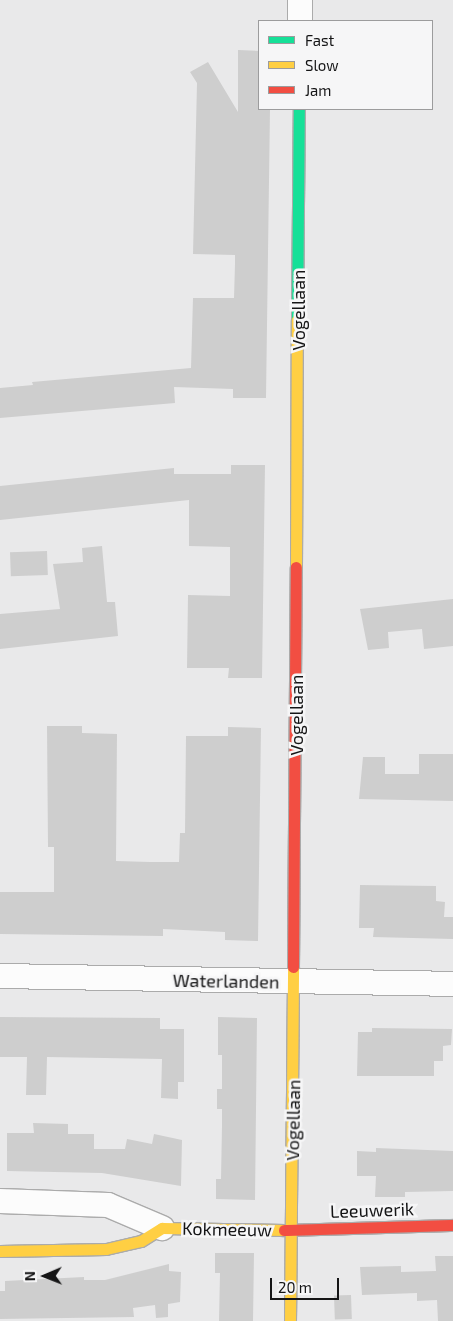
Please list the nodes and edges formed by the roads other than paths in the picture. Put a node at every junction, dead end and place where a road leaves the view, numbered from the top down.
1 (300, 0) edge
2 (300, 20) edge
3 (299, 110) edge
4 (0, 976) edge
5 (294, 983) junction
6 (453, 984) edge
7 (0, 1201) edge
8 (453, 1224) edge
9 (162, 1228) junction
10 (291, 1230) junction
11 (0, 1251) edge
12 (290, 1321) edge

1 - 2 street
3 - 5 street, Vogellaan
4 - 5 street, Waterlanden
5 - 6 street, Waterlanden
5 - 10 street, Vogellaan
7 - 9 street, Kokmeeuw
8 - 10 street, Leeuwerik
9 - 10 street, Kokmeeuw
9 - 11 street, Kokmeeuw
10 - 12 street, Vogellaan

